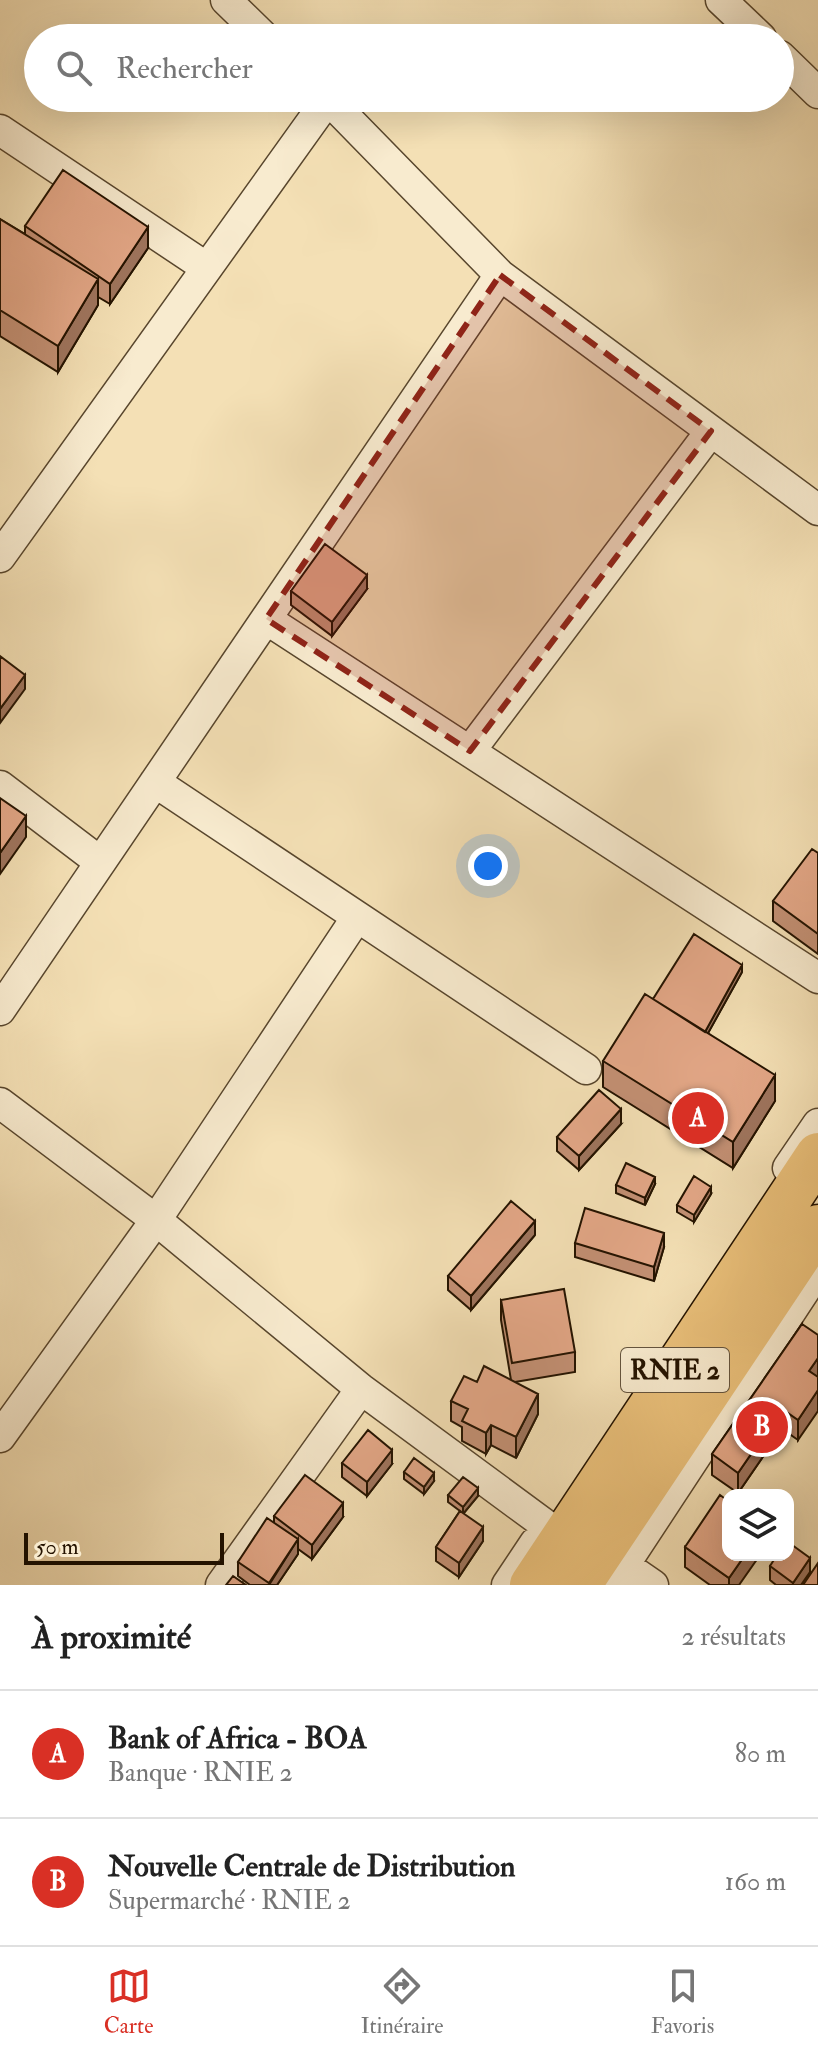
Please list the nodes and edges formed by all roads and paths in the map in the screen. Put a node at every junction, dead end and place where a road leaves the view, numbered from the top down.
1 (226, 0) edge
2 (721, 0) edge
3 (251, 24) edge
4 (746, 24) edge
5 (794, 70) edge
6 (818, 93) edge
7 (319, 112) edge
8 (341, 112) edge
9 (0, 130) edge
10 (207, 268) junction
11 (500, 275) junction
12 (711, 431) junction
13 (818, 510) edge
14 (0, 557) edge
15 (266, 619) junction
16 (470, 751) junction
17 (155, 782) junction
18 (0, 786) edge
19 (100, 862) junction
20 (357, 917) junction
21 (818, 978) edge
22 (0, 1010) edge
23 (586, 1069) dead end
24 (0, 1103) edge
25 (818, 1124) edge
26 (818, 1155) edge
27 (156, 1220) junction
28 (818, 1227) edge
29 (818, 1270) edge
30 (361, 1389) junction
31 (2, 1429) edge
32 (547, 1526) junction
33 (617, 1575) edge
34 (221, 1585) edge
35 (507, 1585) edge
36 (532, 1585) edge
37 (579, 1585) edge
38 (653, 1585) edge

1 - 3 street
2 - 4 street
5 - 6 street
7 - 10 street
8 - 11 street
9 - 10 street
10 - 14 street
11 - 12 street
11 - 15 street
12 - 13 street
12 - 16 street
15 - 16 street
15 - 17 street
16 - 21 street
17 - 19 street
17 - 20 street
18 - 19 street
19 - 22 street
20 - 23 street
20 - 27 street
24 - 27 street
25 - 32 street
26 - 36 highway, RNIE 2 / RNIE 2
27 - 30 street
27 - 31 street
28 - 37 highway, RNIE 2 / RNIE 2
29 - 33 street
30 - 32 street
30 - 34 street
32 - 35 street
33 - 38 street

